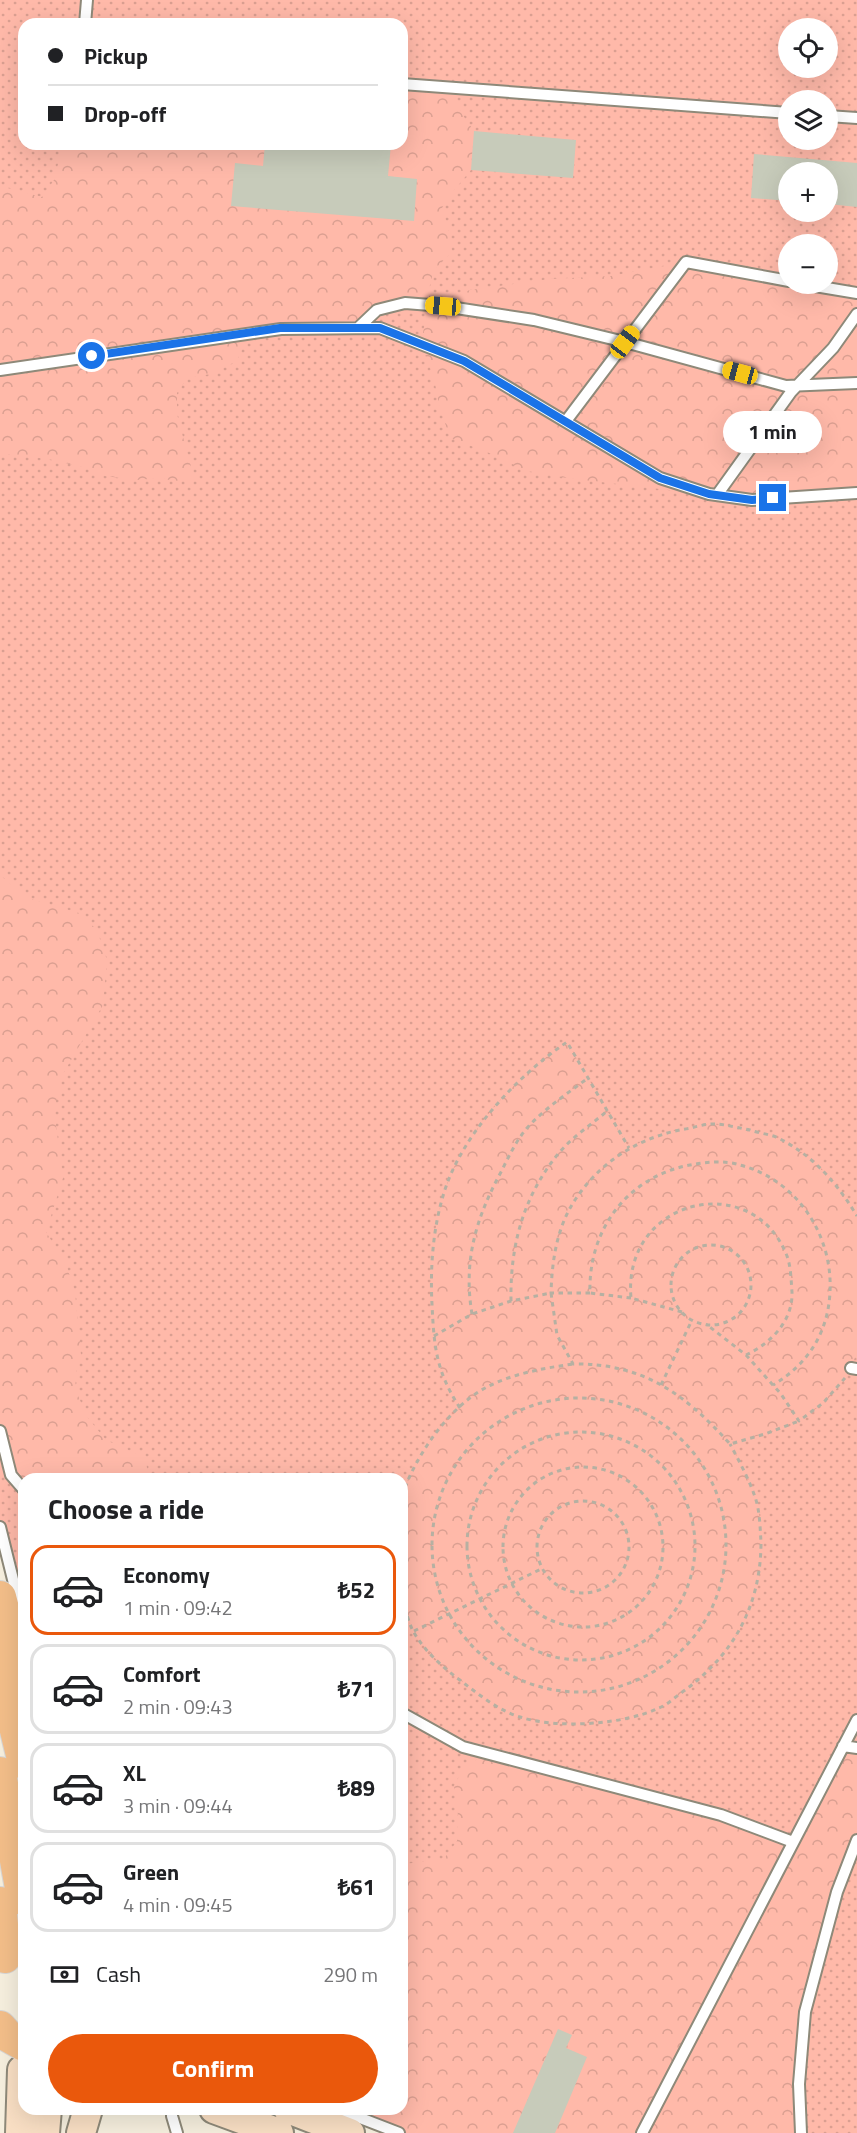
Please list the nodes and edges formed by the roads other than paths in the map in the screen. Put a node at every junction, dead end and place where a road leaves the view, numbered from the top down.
1 (87, 0) edge
2 (86, 18) edge
3 (408, 84) edge
4 (778, 112) edge
5 (838, 117) edge
6 (857, 118) edge
7 (778, 279) edge
8 (838, 290) edge
9 (857, 293) edge
10 (857, 314) edge
11 (358, 328) junction
12 (625, 342) junction
13 (0, 370) edge
14 (857, 383) edge
15 (799, 384) junction
16 (566, 421) junction
17 (857, 493) edge
18 (717, 495) junction
19 (0, 1431) edge
20 (18, 1483) edge
21 (0, 1527) edge
22 (0, 1597) edge
23 (18, 1600) edge
24 (0, 1666) edge
25 (18, 1668) edge
26 (408, 1716) edge
27 (857, 1720) edge
28 (18, 1739) edge
29 (843, 1746) junction
30 (857, 1748) edge
31 (0, 1773) edge
32 (857, 1840) edge
33 (793, 1842) junction
34 (11, 1901) edge
35 (7, 1956) edge
36 (0, 2027) edge
37 (18, 2051) edge
38 (21, 2115) edge
39 (46, 2115) edge
40 (86, 2115) edge
41 (172, 2115) edge
42 (227, 2115) edge
43 (304, 2115) edge
44 (352, 2115) edge
45 (259, 2130) edge
46 (20, 2133) edge
47 (45, 2133) edge
48 (81, 2133) edge
49 (177, 2133) edge
50 (350, 2133) edge
51 (399, 2133) edge
52 (642, 2133) edge
53 (801, 2133) edge

1 - 2 lane
3 - 4 lane
5 - 6 lane
7 - 12 lane
8 - 9 lane
10 - 15 lane
11 - 12 lane
11 - 13 lane
11 - 16 lane
12 - 15 lane
12 - 16 lane
14 - 15 lane
15 - 18 lane
16 - 18 lane
17 - 18 lane
19 - 20 lane
21 - 23 lane
22 - 25 main road
24 - 28 main road
26 - 33 lane
27 - 29 lane
29 - 30 lane
29 - 33 lane
31 - 34 main road
32 - 53 lane
33 - 52 lane
34 - 35 main road
36 - 37 main road
38 - 46 main road
39 - 47 main road
40 - 48 main road
41 - 49 lane
42 - 45 main road
43 - 50 main road
44 - 51 lane

